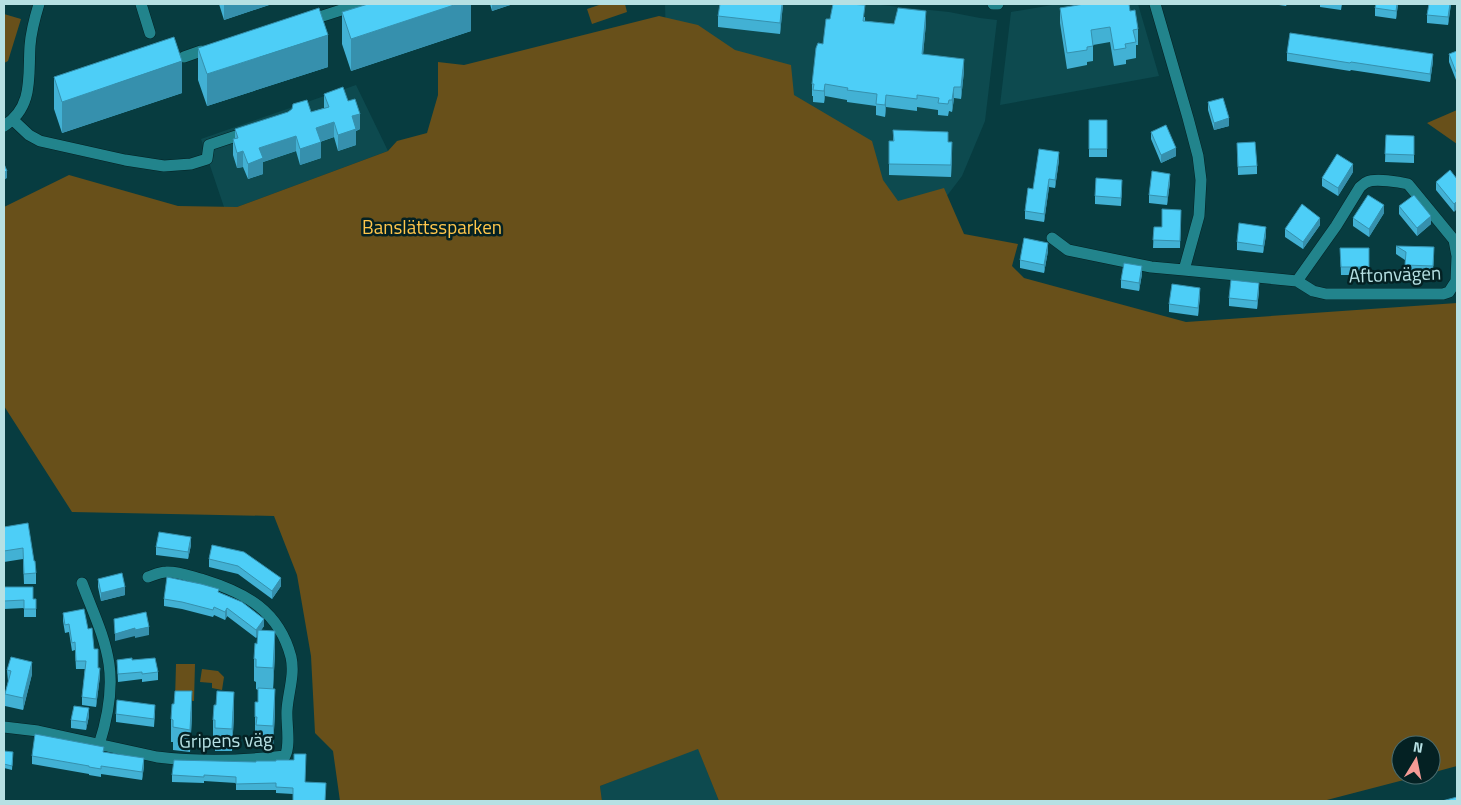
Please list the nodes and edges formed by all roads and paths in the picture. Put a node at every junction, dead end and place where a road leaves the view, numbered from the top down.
1 (39, 4) edge
2 (141, 4) edge
3 (360, 4) edge
4 (993, 4) edge
5 (998, 4) edge
6 (1155, 4) edge
7 (332, 8) edge
8 (297, 24) edge
9 (150, 33) dead end
10 (227, 48) edge
11 (184, 57) dead end
12 (8, 123) edge
13 (260, 128) edge
14 (1052, 238) dead end
15 (1184, 270) junction
16 (1296, 281) junction
17 (148, 577) dead end
18 (82, 583) dead end
19 (4, 727) edge
20 (99, 745) junction

1 - 12 street
2 - 9 street
3 - 7 street
4 - 5 street
6 - 15 street
7 - 8 street
10 - 11 street
12 - 13 street
14 - 15 street, Aftonvägen
15 - 16 street, Aftonvägen
16 - 16 street, Aftonvägen
17 - 20 street, Gripens väg
18 - 20 street
19 - 20 street, Gripens väg

